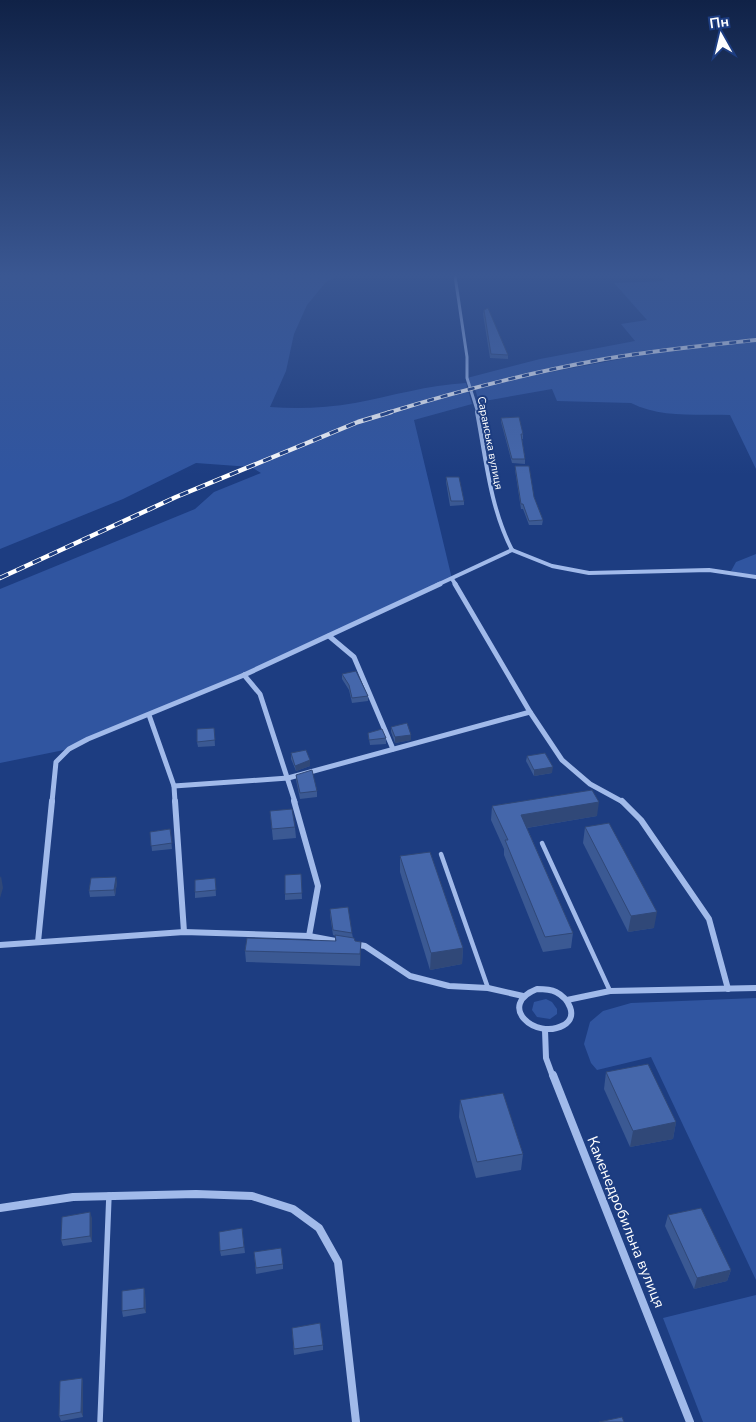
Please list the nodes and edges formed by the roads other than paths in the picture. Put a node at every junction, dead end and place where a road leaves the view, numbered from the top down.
1 (465, 342) edge
2 (512, 550) junction
3 (756, 577) edge
4 (452, 579) junction
5 (329, 636) junction
6 (244, 675) junction
7 (530, 712) junction
8 (149, 715) junction
9 (392, 749) junction
10 (288, 778) junction
11 (174, 786) junction
12 (542, 843) dead end
13 (441, 854) dead end
14 (184, 932) junction
15 (309, 936) junction
16 (38, 942) junction
17 (0, 945) edge
18 (488, 988) junction
19 (756, 988) edge
20 (728, 990) junction
21 (610, 992) junction
22 (523, 996) junction
23 (567, 1000) junction
24 (545, 1030) junction
25 (109, 1195) junction
26 (0, 1208) edge
27 (100, 1422) edge
28 (356, 1422) edge
29 (690, 1422) edge

1 - 2 street, Саранська вулиця
2 - 3 street
2 - 4 street
4 - 5 street
4 - 7 street
5 - 6 street
5 - 9 street
6 - 8 street
6 - 10 street
7 - 9 street
7 - 20 street
8 - 11 street
8 - 16 street
9 - 10 street
10 - 11 street
10 - 15 street
11 - 14 street
12 - 21 lane
13 - 18 lane
14 - 15 street
14 - 16 street
15 - 18 street
16 - 17 street
18 - 22 street
19 - 20 street
20 - 21 street
21 - 23 street
22 - 23 street
22 - 24 street
23 - 24 street
24 - 29 street, Каменедробильна вулиця
25 - 26 street
25 - 27 lane
25 - 28 street

